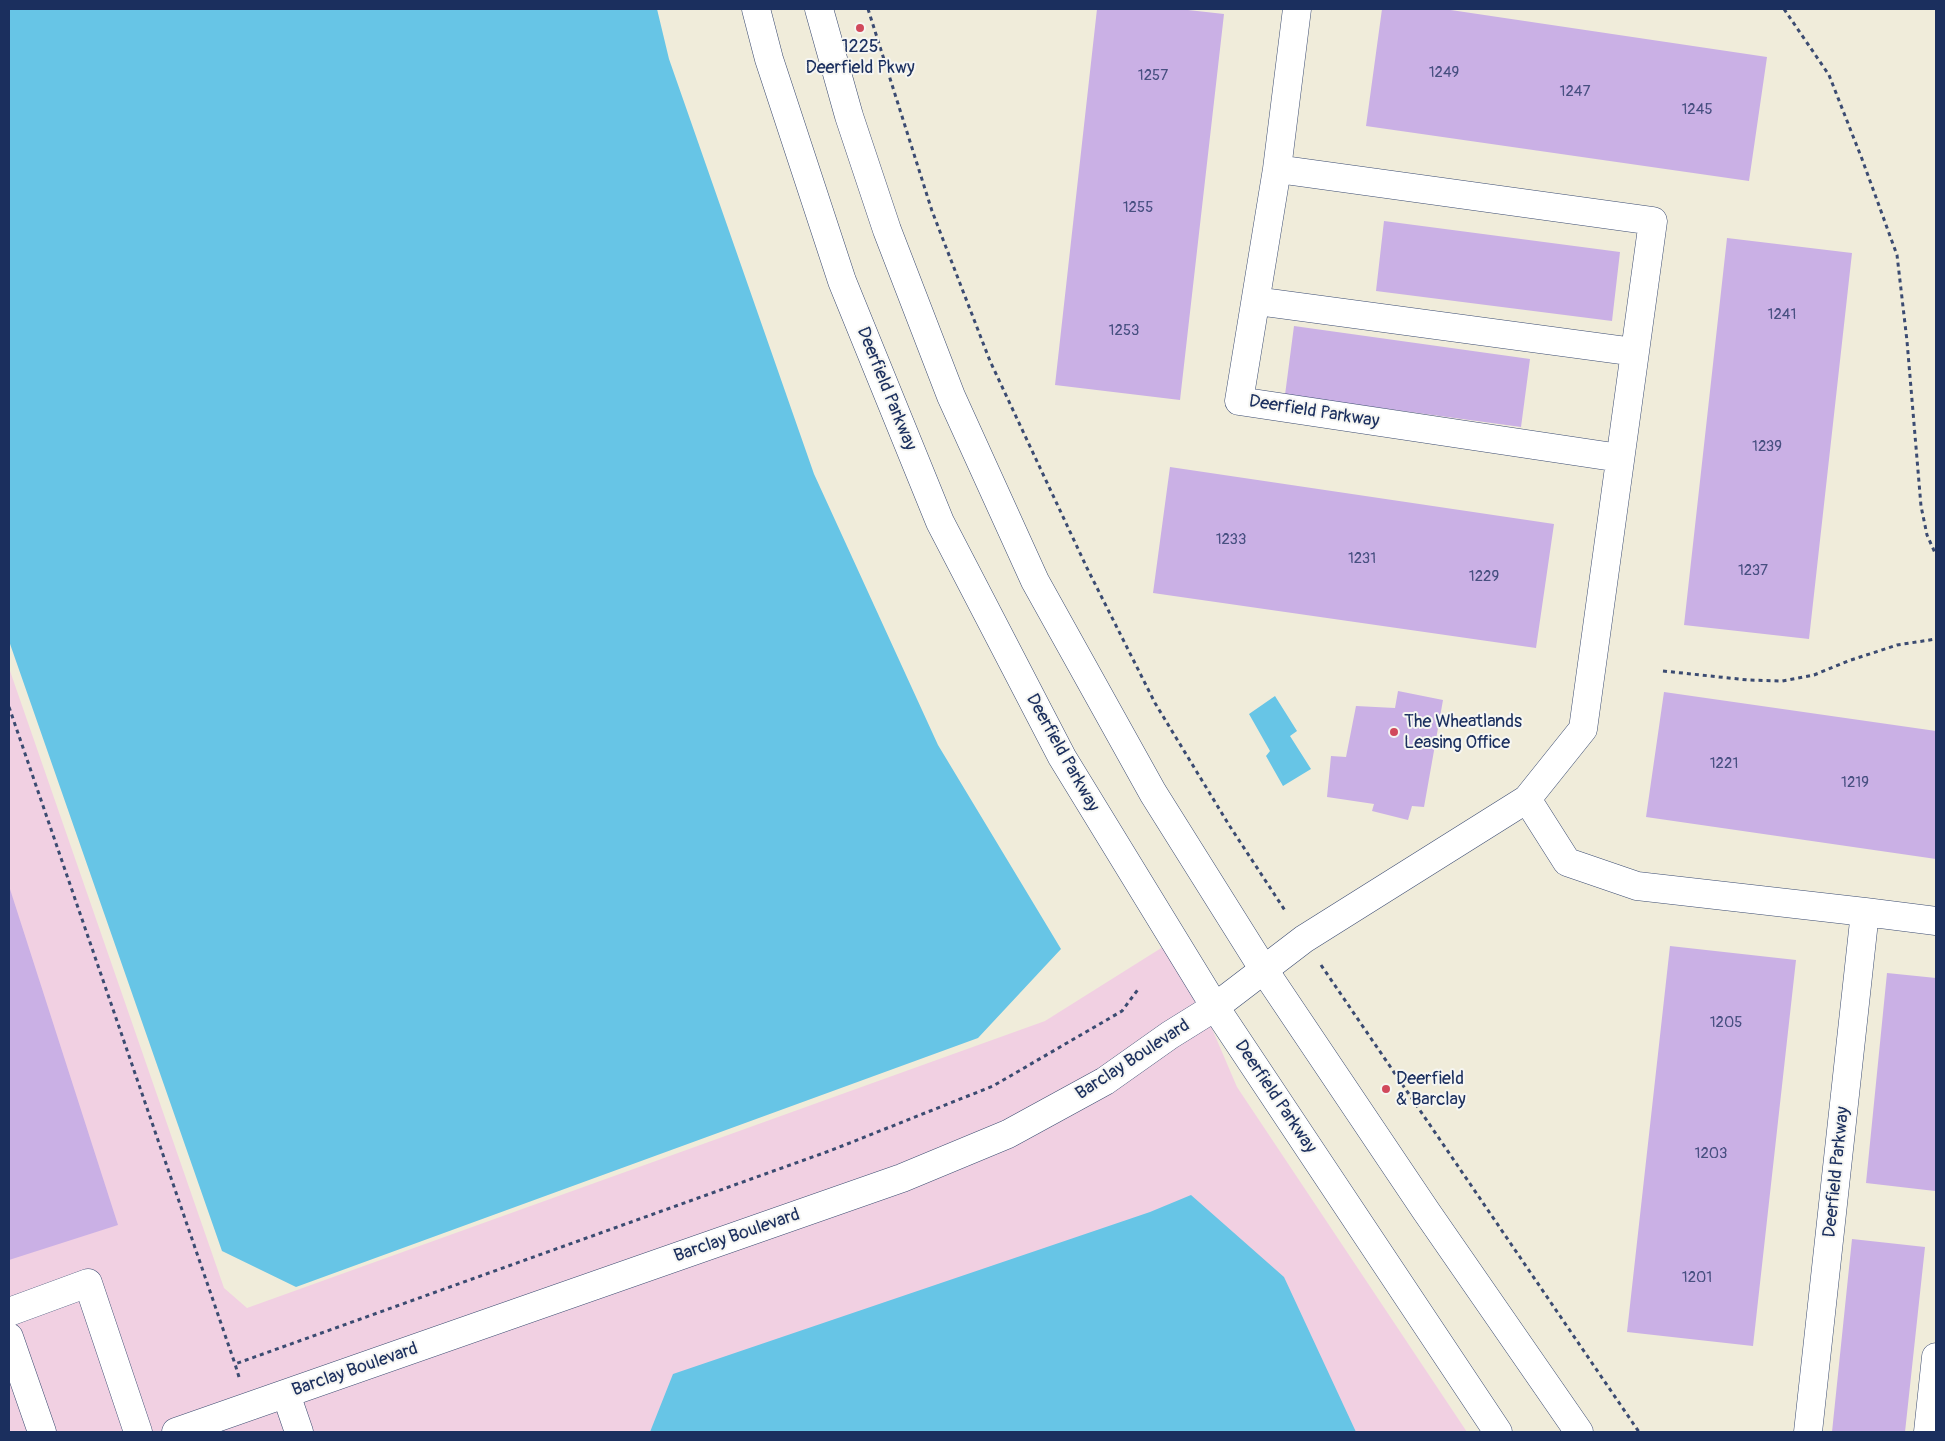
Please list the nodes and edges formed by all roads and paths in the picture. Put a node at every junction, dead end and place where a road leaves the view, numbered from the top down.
1 (756, 9) edge
2 (819, 9) edge
3 (868, 9) edge
4 (1297, 9) edge
5 (1784, 9) edge
6 (1277, 169) junction
7 (1256, 301) junction
8 (1635, 352) junction
9 (1620, 458) junction
10 (1936, 555) edge
11 (1936, 639) edge
12 (1663, 671) dead end
13 (9, 707) edge
14 (1527, 799) junction
15 (1865, 912) junction
16 (1936, 921) edge
17 (1304, 939) junction
18 (1264, 970) junction
19 (1139, 988) dead end
20 (1215, 1007) junction
21 (9, 1312) edge
22 (9, 1337) edge
23 (1936, 1358) edge
24 (235, 1364) junction
25 (286, 1394) junction
26 (249, 1407) junction
27 (42, 1432) edge
28 (138, 1432) edge
29 (176, 1432) edge
30 (299, 1432) edge
31 (1498, 1432) edge
32 (1579, 1432) edge
33 (1640, 1432) edge
34 (1808, 1432) edge
35 (1928, 1432) edge

1 - 20 street, Deerfield Parkway
2 - 18 street
3 - 17 path
4 - 6 street, Deerfield Parkway
5 - 10 path
6 - 7 street, Deerfield Parkway
6 - 8 street
7 - 8 street
7 - 9 street, Deerfield Parkway
8 - 9 street
9 - 14 street
11 - 12 path
13 - 24 path
14 - 15 street
14 - 17 street
15 - 16 street
15 - 34 street, Deerfield Parkway
17 - 18 street
17 - 33 path
18 - 20 street, Barclay Boulevard
18 - 32 street
19 - 24 path
20 - 25 street, Barclay Boulevard
20 - 31 street, Deerfield Parkway
21 - 28 street
22 - 27 street
23 - 35 street
24 - 26 path
25 - 26 street, Barclay Boulevard
25 - 30 street
26 - 29 street, Barclay Boulevard

